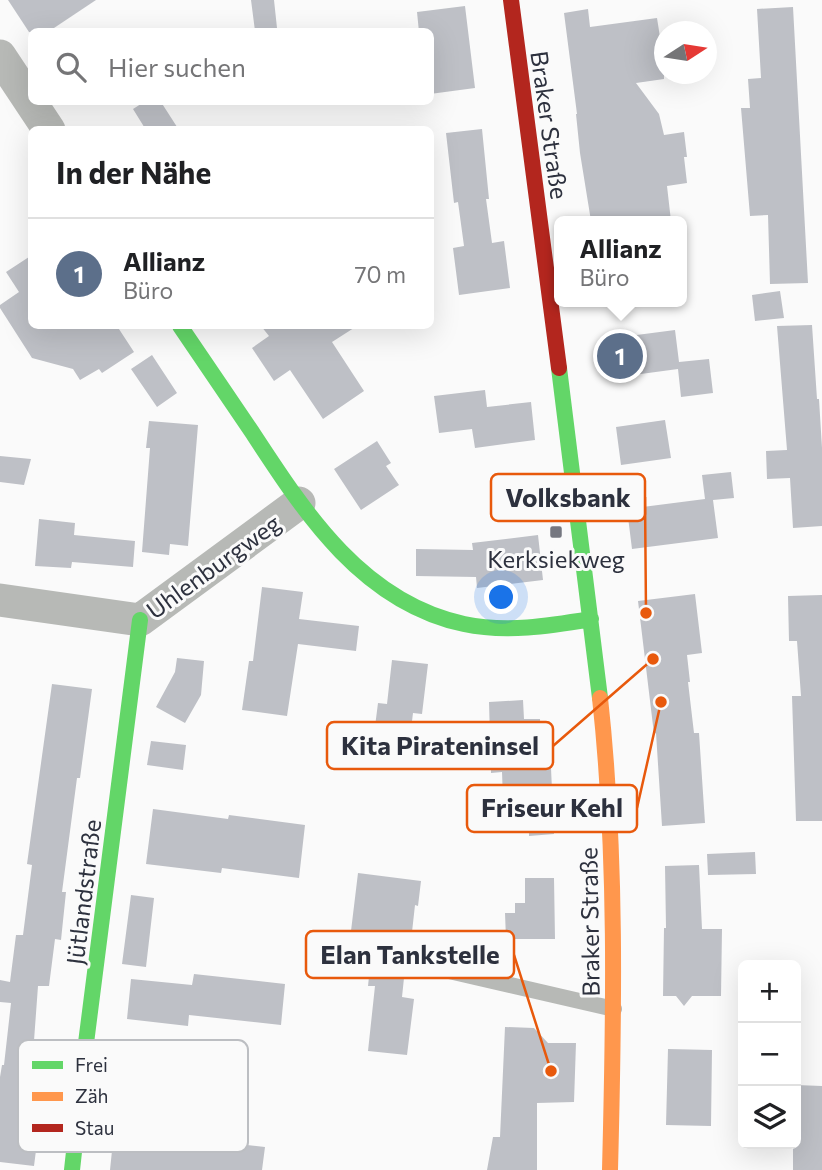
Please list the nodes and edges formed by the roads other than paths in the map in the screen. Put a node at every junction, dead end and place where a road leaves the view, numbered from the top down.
1 (510, 0) edge
2 (0, 56) edge
3 (28, 98) edge
4 (32, 105) edge
5 (46, 126) edge
6 (182, 329) edge
7 (299, 503) junction
8 (0, 600) edge
9 (140, 620) junction
10 (591, 620) junction
11 (423, 965) dead end
12 (614, 1009) junction
13 (86, 1040) edge
14 (74, 1152) edge
15 (72, 1170) edge
16 (610, 1170) edge

1 - 10 main road, Braker Straße
2 - 3 street
4 - 5 street
6 - 7 main road
7 - 9 street, Uhlenburgweg
7 - 10 main road
8 - 9 street, Uhlenburgweg
9 - 13 main road, Jütlandstraße
10 - 12 main road, Braker Straße
11 - 12 lane, Braker Straße
12 - 16 main road, Braker Straße
14 - 15 main road, Jütlandstraße

